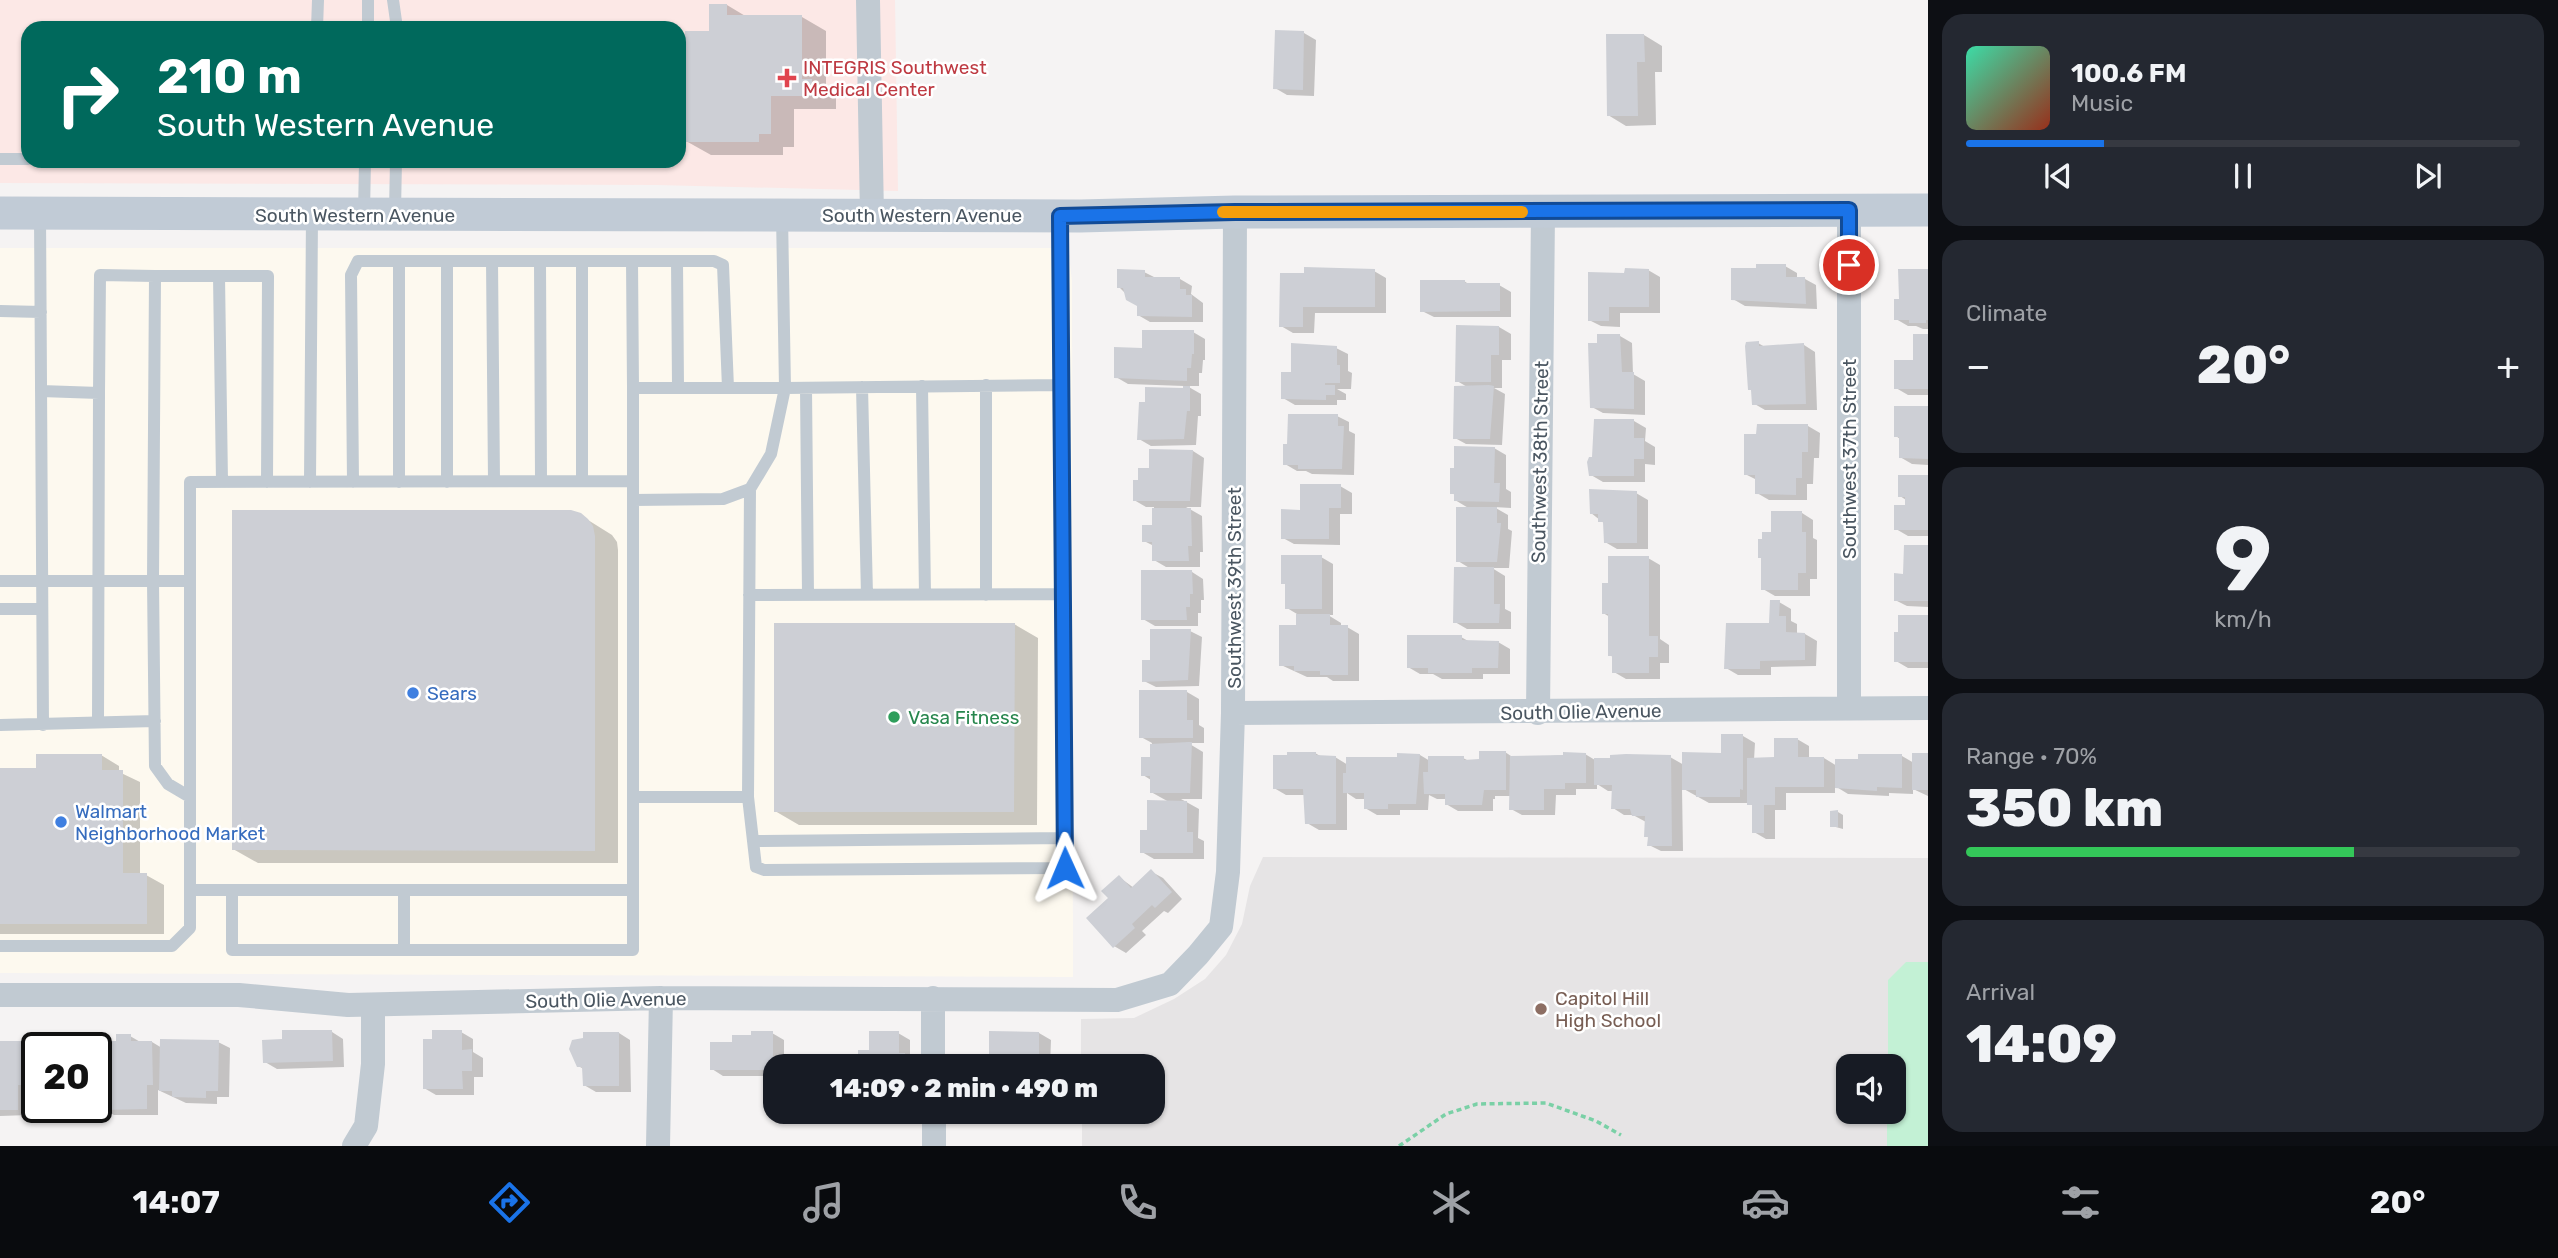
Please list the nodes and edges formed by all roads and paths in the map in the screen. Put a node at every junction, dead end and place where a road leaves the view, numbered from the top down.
1 (318, 0) edge
2 (368, 0) edge
3 (393, 0) edge
4 (868, 0) edge
5 (317, 21) edge
6 (368, 21) edge
7 (396, 21) edge
8 (0, 159) edge
9 (21, 159) edge
10 (367, 168) edge
11 (394, 168) edge
12 (1849, 210) junction
13 (1928, 210) edge
14 (1235, 212) junction
15 (1543, 212) junction
16 (0, 214) edge
17 (40, 214) junction
18 (782, 214) junction
19 (312, 215) junction
20 (379, 215) junction
21 (872, 215) junction
22 (1060, 216) junction
23 (399, 261) junction
24 (447, 261) junction
25 (492, 261) junction
26 (540, 261) junction
27 (582, 261) junction
28 (632, 261) junction
29 (677, 261) junction
30 (155, 276) junction
31 (219, 276) junction
32 (0, 311) edge
33 (41, 312) junction
34 (986, 385) junction
35 (1061, 385) junction
36 (922, 386) junction
37 (678, 387) junction
38 (862, 387) junction
39 (633, 388) junction
40 (728, 388) junction
41 (785, 388) junction
42 (806, 388) junction
43 (41, 391) junction
44 (99, 393) junction
45 (494, 481) junction
46 (541, 481) junction
47 (582, 481) junction
48 (633, 481) junction
49 (222, 482) junction
50 (267, 482) junction
51 (310, 482) junction
52 (353, 482) junction
53 (399, 482) junction
54 (447, 482) junction
55 (750, 489) junction
56 (633, 500) junction
57 (0, 580) edge
58 (41, 580) junction
59 (153, 580) junction
60 (190, 580) junction
61 (98, 582) junction
62 (1062, 594) junction
63 (808, 595) junction
64 (867, 595) junction
65 (925, 595) junction
66 (986, 595) junction
67 (749, 596) junction
68 (0, 609) edge
69 (42, 609) junction
70 (1849, 708) junction
71 (1928, 708) edge
72 (1538, 712) junction
73 (1233, 713) junction
74 (155, 721) junction
75 (97, 722) junction
76 (43, 725) junction
77 (0, 726) edge
78 (190, 797) junction
79 (633, 797) junction
80 (748, 797) junction
81 (1065, 838) junction
82 (754, 841) junction
83 (190, 890) junction
84 (232, 890) junction
85 (404, 890) junction
86 (633, 890) junction
87 (0, 947) edge
88 (404, 950) junction
89 (1198, 955) joint
90 (0, 995) edge
91 (661, 998) junction
92 (933, 998) junction
93 (373, 1005) junction
94 (933, 1054) edge
95 (933, 1124) edge
96 (1621, 1135) dead end
97 (354, 1146) edge
98 (658, 1146) edge
99 (934, 1146) edge
100 (1399, 1146) edge

1 - 5 lane
2 - 6 lane
3 - 7 lane
4 - 21 street
8 - 9 lane
10 - 20 lane
11 - 20 lane
12 - 13 main road, South Western Avenue
12 - 15 main road, South Western Avenue
12 - 70 street, Southwest 37th Street
14 - 15 main road, South Western Avenue
14 - 22 main road, South Western Avenue
14 - 73 street, Southwest 39th Street
15 - 72 street, Southwest 38th Street
16 - 17 main road, South Western Avenue
17 - 19 main road, South Western Avenue
17 - 33 lane
18 - 20 main road, South Western Avenue
18 - 21 main road, South Western Avenue
18 - 41 lane
19 - 20 main road, South Western Avenue
19 - 51 lane
21 - 22 main road, South Western Avenue
22 - 35 lane
23 - 24 lane
23 - 52 lane
23 - 53 lane
24 - 25 lane
24 - 54 lane
25 - 26 lane
25 - 45 lane
26 - 27 lane
26 - 46 lane
27 - 28 lane
27 - 47 lane
28 - 29 lane
28 - 39 lane
29 - 37 lane
29 - 40 lane
30 - 31 lane
30 - 44 lane
30 - 59 lane
31 - 49 lane
31 - 50 lane
32 - 33 lane
33 - 43 lane
34 - 35 lane
34 - 36 lane
34 - 66 lane
35 - 62 lane
36 - 38 lane
36 - 65 lane
37 - 39 lane
37 - 40 lane
38 - 42 lane
38 - 64 lane
39 - 48 lane
40 - 41 lane
41 - 42 lane
41 - 55 lane
42 - 63 lane
43 - 44 lane
43 - 58 lane
44 - 61 lane
45 - 46 lane
45 - 54 lane
46 - 47 lane
47 - 48 lane
48 - 56 lane
49 - 50 lane
49 - 60 lane
50 - 51 lane
51 - 52 lane
52 - 53 lane
53 - 54 lane
55 - 56 lane
55 - 67 lane
56 - 79 lane
57 - 58 lane
58 - 61 lane
58 - 69 lane
59 - 60 lane
59 - 61 lane
59 - 74 lane
60 - 78 lane
61 - 75 lane
62 - 66 lane
62 - 81 lane
63 - 64 lane
63 - 67 lane
64 - 65 lane
65 - 66 lane
67 - 80 lane
68 - 69 lane
69 - 76 lane
70 - 71 street, South Olie Avenue
70 - 72 street, South Olie Avenue
72 - 73 street, South Olie Avenue
73 - 89 street, Southwest 39th Street
74 - 75 lane
74 - 78 lane
75 - 76 lane
76 - 77 lane
78 - 83 lane
79 - 80 lane
79 - 86 lane
80 - 82 lane
81 - 82 lane
81 - 82 lane
83 - 84 lane
83 - 87 lane
84 - 85 lane
84 - 88 lane
85 - 86 lane
85 - 88 lane
86 - 88 lane
89 - 92 street, South Olie Avenue
90 - 93 street, South Olie Avenue
91 - 92 street, South Olie Avenue
91 - 93 street, South Olie Avenue
91 - 98 street
92 - 94 street
93 - 97 street
95 - 99 street
96 - 100 path

